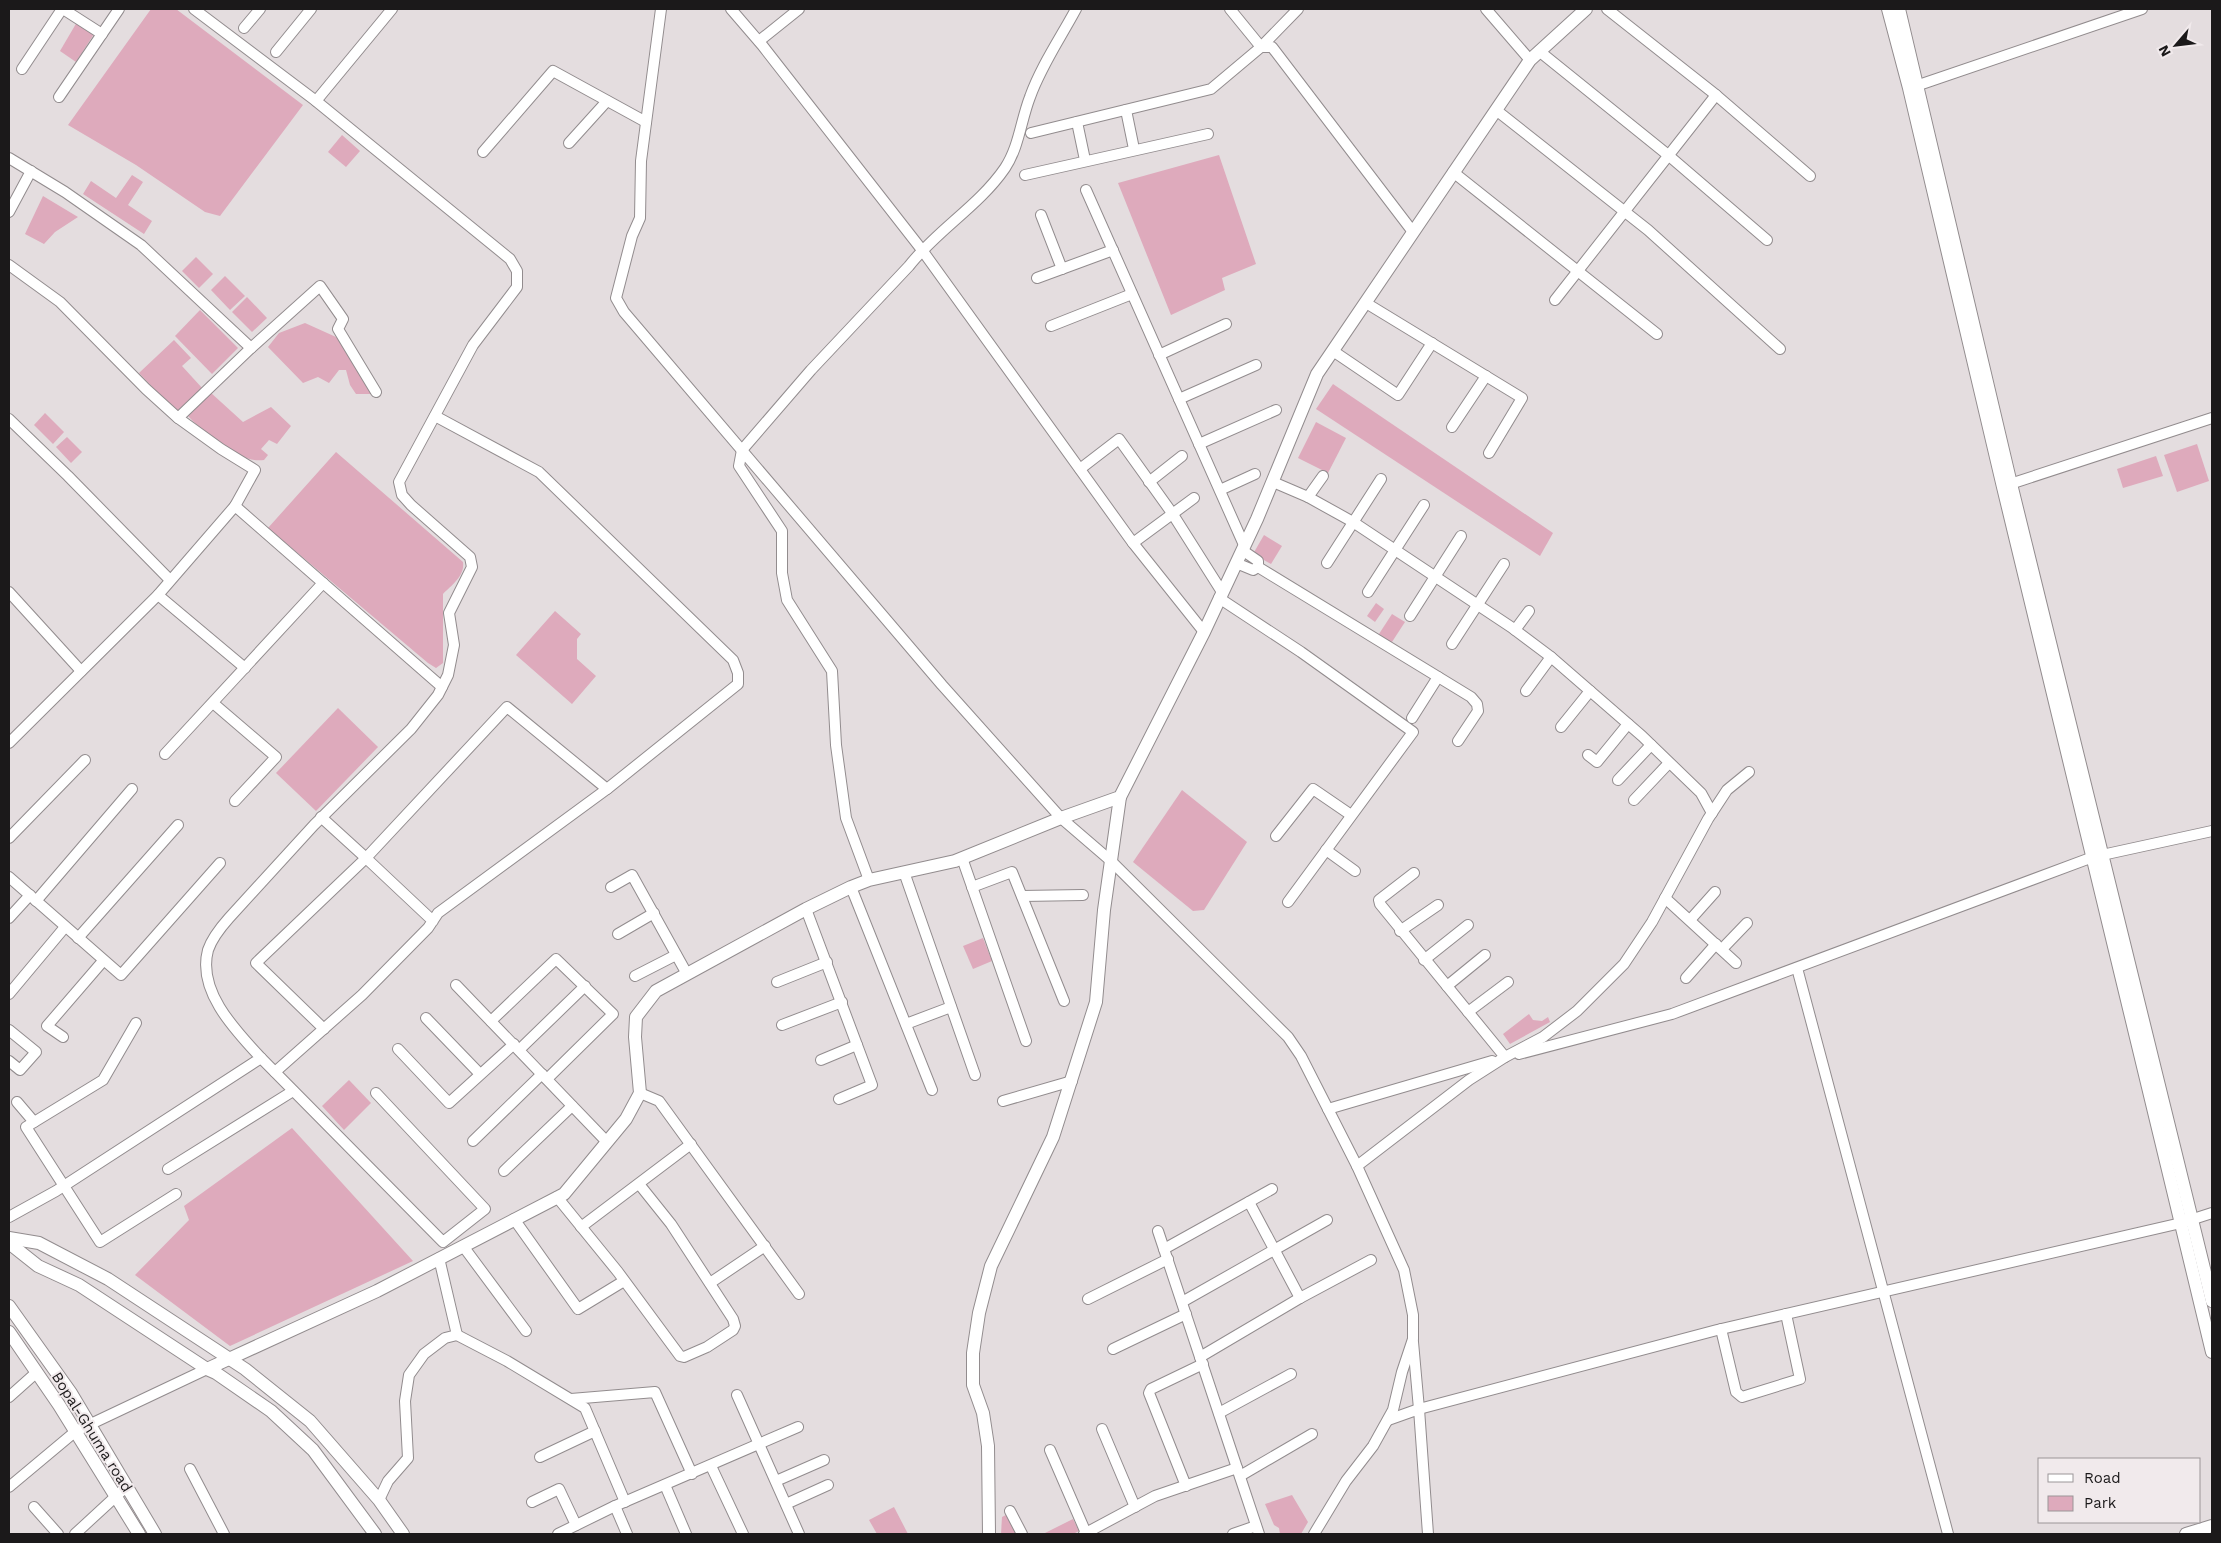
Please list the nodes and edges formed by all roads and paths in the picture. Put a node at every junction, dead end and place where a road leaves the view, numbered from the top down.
1 (63, 9) edge
2 (119, 9) edge
3 (195, 9) edge
4 (260, 9) edge
5 (311, 9) edge
6 (392, 9) edge
7 (661, 9) edge
8 (731, 9) edge
9 (799, 9) edge
10 (1076, 9) edge
11 (1230, 9) edge
12 (1298, 9) edge
13 (1486, 9) edge
14 (1586, 9) edge
15 (1607, 9) edge
16 (1888, 9) edge
17 (1899, 9) edge
18 (2142, 9) edge
19 (244, 28) dead end
20 (102, 34) junction
21 (759, 41) junction
22 (1261, 46) junction
23 (1539, 51) junction
24 (276, 52) dead end
25 (1530, 60) junction
26 (22, 69) dead end
27 (1914, 86) junction
28 (1716, 95) junction
29 (59, 97) dead end
30 (316, 101) junction
31 (607, 101) junction
32 (1126, 110) junction
33 (1496, 110) junction
34 (646, 122) junction
35 (1077, 122) junction
36 (1031, 133) dead end
37 (1208, 134) dead end
38 (570, 143) dead end
39 (1134, 149) junction
40 (483, 152) dead end
41 (1668, 155) junction
42 (9, 158) edge
43 (1085, 160) junction
44 (31, 171) junction
45 (1453, 172) junction
46 (1025, 175) dead end
47 (1810, 176) dead end
48 (1086, 190) dead end
49 (1624, 211) junction
50 (9, 212) edge
51 (1041, 215) dead end
52 (1413, 232) junction
53 (1767, 240) dead end
54 (922, 250) junction
55 (1113, 250) junction
56 (9, 265) edge
57 (1062, 269) junction
58 (1577, 270) junction
59 (1037, 278) dead end
60 (1132, 294) junction
61 (1555, 300) dead end
62 (1366, 303) junction
63 (1226, 324) dead end
64 (1051, 326) dead end
65 (1657, 334) dead end
66 (1432, 343) junction
67 (251, 348) junction
68 (1780, 349) dead end
69 (1334, 351) junction
70 (1159, 354) junction
71 (1256, 365) dead end
72 (1486, 376) junction
73 (376, 392) dead end
74 (1179, 400) junction
75 (1276, 410) dead end
76 (435, 416) junction
77 (178, 418) junction
78 (2212, 418) edge
79 (9, 419) edge
80 (1452, 427) dead end
81 (1199, 444) junction
82 (742, 450) junction
83 (1489, 452) dead end
84 (1182, 456) dead end
85 (1080, 469) junction
86 (1255, 474) dead end
87 (1323, 476) dead end
88 (1381, 479) dead end
89 (1149, 482) junction
90 (1273, 482) junction
91 (2007, 485) junction
92 (1220, 490) junction
93 (1308, 497) junction
94 (1194, 498) dead end
95 (1424, 505) dead end
96 (235, 506) junction
97 (1172, 513) junction
98 (1353, 522) junction
99 (1461, 536) dead end
100 (1133, 543) junction
101 (1243, 548) junction
102 (1395, 550) junction
103 (1236, 562) junction
104 (1327, 563) dead end
105 (1504, 564) dead end
106 (1258, 567) junction
107 (1436, 576) junction
108 (170, 580) junction
109 (323, 583) junction
110 (9, 592) edge
111 (1368, 592) dead end
112 (158, 595) junction
113 (1220, 595) junction
114 (1478, 604) junction
115 (1529, 611) dead end
116 (1410, 616) dead end
117 (1515, 630) junction
118 (1204, 632) junction
119 (1452, 644) dead end
120 (1552, 657) junction
121 (245, 668) junction
122 (81, 671) junction
123 (1438, 676) junction
124 (442, 687) junction
125 (1526, 691) dead end
126 (1590, 691) junction
127 (213, 702) junction
128 (1412, 718) dead end
129 (1628, 724) junction
130 (1561, 727) dead end
131 (1458, 741) dead end
132 (9, 743) edge
133 (1651, 745) junction
134 (165, 754) dead end
135 (1588, 755) dead end
136 (85, 760) dead end
137 (1669, 762) junction
138 (1750, 772) dead end
139 (1618, 780) dead end
140 (132, 789) dead end
141 (607, 789) junction
142 (1120, 798) junction
143 (1634, 800) dead end
144 (235, 801) dead end
145 (1712, 812) junction
146 (1350, 815) junction
147 (321, 817) junction
148 (1061, 818) junction
149 (178, 825) dead end
150 (2212, 831) edge
151 (1276, 836) dead end
152 (9, 838) edge
153 (1326, 850) junction
154 (2097, 856) junction
155 (366, 858) junction
156 (962, 858) junction
157 (1111, 861) junction
158 (220, 863) dead end
159 (1355, 871) dead end
160 (904, 872) junction
161 (1414, 873) dead end
162 (9, 877) edge
163 (869, 880) junction
164 (611, 886) dead end
165 (972, 886) junction
166 (852, 887) junction
167 (1715, 892) dead end
168 (1083, 895) dead end
169 (1022, 896) junction
170 (33, 898) junction
171 (1665, 898) junction
172 (1288, 902) dead end
173 (1438, 905) dead end
174 (806, 908) junction
175 (654, 914) junction
176 (9, 918) edge
177 (433, 920) junction
178 (1690, 920) junction
179 (1747, 923) dead end
180 (1468, 925) dead end
181 (65, 927) junction
182 (1400, 931) junction
183 (618, 934) dead end
184 (78, 938) junction
185 (1719, 947) junction
186 (676, 955) junction
187 (1485, 955) dead end
188 (1424, 960) junction
189 (103, 961) junction
190 (827, 962) junction
191 (1736, 963) dead end
192 (1797, 968) junction
193 (687, 974) junction
194 (635, 976) dead end
195 (1686, 978) dead end
196 (777, 982) dead end
197 (1508, 982) dead end
198 (456, 985) dead end
199 (584, 986) junction
200 (1446, 986) junction
201 (9, 994) edge
202 (1064, 1001) dead end
203 (842, 1002) junction
204 (952, 1007) junction
205 (1468, 1012) junction
206 (426, 1018) dead end
207 (491, 1021) junction
208 (136, 1023) dead end
209 (906, 1024) junction
210 (782, 1026) dead end
211 (324, 1029) junction
212 (9, 1030) edge
213 (63, 1037) dead end
214 (1026, 1041) dead end
215 (857, 1045) junction
216 (516, 1047) junction
217 (398, 1049) dead end
218 (1505, 1057) junction
219 (261, 1058) junction
220 (821, 1060) dead end
221 (9, 1061) edge
222 (275, 1072) junction
223 (480, 1074) junction
224 (975, 1075) dead end
225 (545, 1077) junction
226 (1072, 1081) junction
227 (932, 1090) dead end
228 (294, 1091) junction
229 (376, 1093) dead end
230 (640, 1093) junction
231 (838, 1099) dead end
232 (1002, 1100) dead end
233 (17, 1102) dead end
234 (572, 1106) junction
235 (1328, 1109) junction
236 (34, 1122) junction
237 (473, 1141) dead end
238 (607, 1142) junction
239 (691, 1144) junction
240 (1357, 1166) junction
241 (168, 1169) dead end
242 (504, 1171) dead end
243 (639, 1184) junction
244 (64, 1185) junction
245 (1272, 1189) dead end
246 (176, 1194) dead end
247 (557, 1197) junction
248 (1249, 1202) junction
249 (2212, 1213) edge
250 (9, 1218) edge
251 (514, 1219) junction
252 (1327, 1220) dead end
253 (2186, 1222) junction
254 (582, 1227) junction
255 (1158, 1231) dead end
256 (9, 1238) edge
257 (9, 1243) edge
258 (464, 1246) junction
259 (765, 1246) junction
260 (1274, 1250) junction
261 (1166, 1254) junction
262 (439, 1258) junction
263 (1371, 1260) dead end
264 (624, 1281) junction
265 (710, 1283) junction
266 (1885, 1291) junction
267 (799, 1294) dead end
268 (1300, 1298) junction
269 (1088, 1299) dead end
270 (1182, 1302) junction
271 (2212, 1302) edge
272 (9, 1308) edge
273 (1186, 1314) junction
274 (1786, 1314) junction
275 (1722, 1329) junction
276 (526, 1331) dead end
277 (9, 1332) edge
278 (457, 1335) junction
279 (1412, 1339) junction
280 (1113, 1348) dead end
281 (2212, 1352) edge
282 (230, 1358) junction
283 (1201, 1361) junction
284 (206, 1369) junction
285 (37, 1372) junction
286 (1291, 1374) dead end
287 (737, 1395) dead end
288 (9, 1397) edge
289 (571, 1399) junction
290 (1420, 1409) junction
291 (1219, 1413) junction
292 (1388, 1420) junction
293 (90, 1424) junction
294 (798, 1428) dead end
295 (1102, 1429) dead end
296 (76, 1431) junction
297 (595, 1431) junction
298 (1312, 1434) dead end
299 (759, 1442) junction
300 (1050, 1450) dead end
301 (540, 1457) dead end
302 (824, 1460) dead end
303 (711, 1466) junction
304 (190, 1468) dead end
305 (1239, 1472) junction
306 (692, 1474) junction
307 (776, 1481) junction
308 (665, 1485) junction
309 (828, 1485) dead end
310 (1186, 1486) junction
311 (9, 1487) edge
312 (126, 1488) junction
313 (115, 1496) junction
314 (378, 1500) junction
315 (532, 1502) dead end
316 (620, 1504) junction
317 (786, 1504) junction
318 (34, 1507) dead end
319 (1134, 1507) junction
320 (1010, 1511) dead end
321 (576, 1526) junction
322 (2212, 1526) edge
323 (1258, 1530) edge
324 (58, 1534) edge
325 (75, 1534) edge
326 (139, 1534) edge
327 (155, 1534) edge
328 (224, 1534) edge
329 (375, 1534) edge
330 (404, 1534) edge
331 (558, 1534) edge
332 (627, 1534) edge
333 (686, 1534) edge
334 (743, 1534) edge
335 (799, 1534) edge
336 (989, 1534) edge
337 (1022, 1534) edge
338 (1085, 1534) edge
339 (1233, 1534) edge
340 (1314, 1534) edge
341 (1428, 1534) edge
342 (1948, 1534) edge
343 (2186, 1534) edge

1 - 20 street
1 - 26 street
2 - 20 street
3 - 30 street
4 - 19 street
5 - 24 street
6 - 30 street
7 - 34 street
8 - 21 street
9 - 21 street
10 - 54 street
11 - 22 street
12 - 22 street
13 - 25 street
14 - 23 street
15 - 28 street
16 - 27 street
17 - 27 street
18 - 27 street
20 - 29 street
21 - 54 street
22 - 32 street
22 - 52 street
23 - 25 street
23 - 41 street
25 - 33 street
27 - 91 street
28 - 41 street
28 - 47 street
30 - 76 street
31 - 34 street
31 - 38 street
31 - 40 street
32 - 35 street
32 - 39 street
33 - 45 street
33 - 49 street
34 - 82 street
35 - 36 street
35 - 43 street
37 - 39 street
39 - 43 street
41 - 49 street
41 - 53 street
42 - 44 street
43 - 46 street
44 - 50 street
44 - 67 street
45 - 52 street
45 - 58 street
48 - 55 street
49 - 58 street
49 - 68 street
51 - 57 street
52 - 62 street
54 - 82 street
54 - 85 street
55 - 57 street
55 - 60 street
56 - 77 street
57 - 59 street
58 - 61 street
58 - 65 street
60 - 64 street
60 - 70 street
62 - 66 street
62 - 69 street
63 - 70 street
66 - 69 street
66 - 72 street
67 - 73 street
67 - 77 street
69 - 90 street
70 - 74 street
71 - 74 street
72 - 80 street
72 - 83 street
74 - 81 street
75 - 81 street
76 - 124 street
76 - 141 street
77 - 96 street
78 - 91 street
79 - 108 street
81 - 92 street
82 - 148 street
82 - 163 street
84 - 89 street
85 - 89 street
85 - 100 street
86 - 92 street
87 - 93 street
88 - 98 street
89 - 97 street
90 - 93 street
90 - 101 street
91 - 154 street
92 - 101 street
93 - 98 street
94 - 97 street
95 - 102 street
96 - 108 street
96 - 109 street
97 - 100 street
97 - 113 street
98 - 102 street
98 - 104 street
99 - 107 street
100 - 118 street
101 - 103 street
101 - 106 street
102 - 107 street
102 - 111 street
103 - 106 street
103 - 113 street
105 - 114 street
106 - 123 street
107 - 114 street
107 - 116 street
108 - 112 street
109 - 121 street
109 - 124 street
110 - 122 street
112 - 121 street
112 - 122 street
113 - 118 street
113 - 146 street
114 - 117 street
114 - 119 street
115 - 117 street
117 - 120 street
118 - 142 street
120 - 125 street
120 - 126 street
121 - 127 street
122 - 132 street
123 - 128 street
123 - 131 street
124 - 147 street
126 - 129 street
126 - 130 street
127 - 134 street
127 - 144 street
129 - 133 street
129 - 135 street
133 - 137 street
133 - 139 street
136 - 152 street
137 - 143 street
137 - 145 street
138 - 145 street
140 - 170 street
141 - 155 street
141 - 177 street
142 - 148 street
142 - 157 street
145 - 171 street
146 - 151 street
146 - 153 street
147 - 155 street
147 - 219 street
148 - 156 street
148 - 157 street
149 - 184 street
150 - 154 street
153 - 159 street
153 - 172 street
154 - 192 street
154 - 253 street
155 - 177 street
155 - 211 street
156 - 160 street
156 - 165 street
157 - 226 street
157 - 235 street
158 - 189 street
160 - 163 street
160 - 204 street
161 - 182 street
162 - 170 street
163 - 166 street
164 - 175 street
165 - 169 street
165 - 214 street
166 - 174 street
166 - 209 street
167 - 178 street
168 - 169 street
169 - 202 street
170 - 176 street
170 - 181 street
171 - 178 street
171 - 218 street
173 - 182 street
174 - 190 street
174 - 193 street
175 - 183 street
175 - 186 street
177 - 211 street
178 - 185 street
179 - 185 street
180 - 188 street
181 - 184 street
181 - 201 street
182 - 188 street
184 - 189 street
185 - 191 street
185 - 195 street
186 - 193 street
186 - 194 street
187 - 200 street
188 - 200 street
189 - 213 street
190 - 196 street
190 - 203 street
192 - 218 street
192 - 266 street
193 - 230 street
197 - 205 street
198 - 207 street
199 - 207 street
199 - 216 street
199 - 225 street
200 - 205 street
203 - 210 street
203 - 215 street
204 - 209 street
204 - 224 street
205 - 218 street
206 - 223 street
207 - 216 street
208 - 236 street
209 - 227 street
211 - 222 street
212 - 221 street
215 - 220 street
215 - 231 street
216 - 223 street
216 - 225 street
217 - 223 street
218 - 235 street
218 - 240 street
219 - 222 street
219 - 244 street
222 - 228 street
225 - 234 street
225 - 237 street
226 - 232 street
226 - 336 street
228 - 229 street
228 - 241 street
230 - 238 street
230 - 239 street
233 - 236 street
234 - 238 street
234 - 242 street
235 - 240 street
236 - 244 street
238 - 247 street
239 - 243 street
239 - 259 street
240 - 279 street
243 - 254 street
243 - 265 street
244 - 246 street
244 - 250 street
245 - 248 street
247 - 251 street
247 - 254 street
248 - 260 street
248 - 261 street
249 - 253 street
251 - 258 street
251 - 264 street
252 - 260 street
253 - 266 street
253 - 271 street
253 - 281 street
254 - 264 street
255 - 261 street
256 - 282 street
257 - 284 street
258 - 262 street
258 - 276 street
259 - 265 street
259 - 267 street
260 - 268 street
260 - 270 street
261 - 269 street
261 - 270 street
262 - 278 street
262 - 282 street
263 - 268 street
264 - 265 street
266 - 274 street
266 - 342 street
268 - 283 street
270 - 273 street
272 - 293 street, Bopal-Ghuma road
273 - 280 street
273 - 283 street
274 - 275 street
274 - 275 street
275 - 290 street
277 - 285 street
278 - 289 street
278 - 314 street
279 - 290 street
279 - 292 street
282 - 284 street
282 - 314 street
283 - 291 street
283 - 310 street
284 - 293 street
284 - 329 street
285 - 288 street
285 - 296 street
286 - 291 street
287 - 299 street
289 - 297 street
289 - 306 street
290 - 292 street
290 - 341 street
291 - 305 street
292 - 340 street
293 - 296 street
293 - 312 street, Bopal-Ghuma road
294 - 299 street
295 - 319 street
296 - 311 street
296 - 313 street
297 - 301 street
297 - 316 street
298 - 305 street
299 - 303 street
299 - 307 street
300 - 338 street
302 - 307 street
303 - 306 street
303 - 334 street
304 - 328 street
305 - 310 street
305 - 323 street
306 - 308 street
307 - 317 street
308 - 316 street
308 - 333 street
309 - 317 street
310 - 319 street
312 - 313 street
312 - 327 street, Bopal-Ghuma road
313 - 325 street
313 - 326 street
314 - 330 street
315 - 321 street
316 - 321 street
316 - 332 street
317 - 335 street
318 - 324 street
319 - 338 street
320 - 337 street
321 - 331 street
322 - 343 street
323 - 339 street

